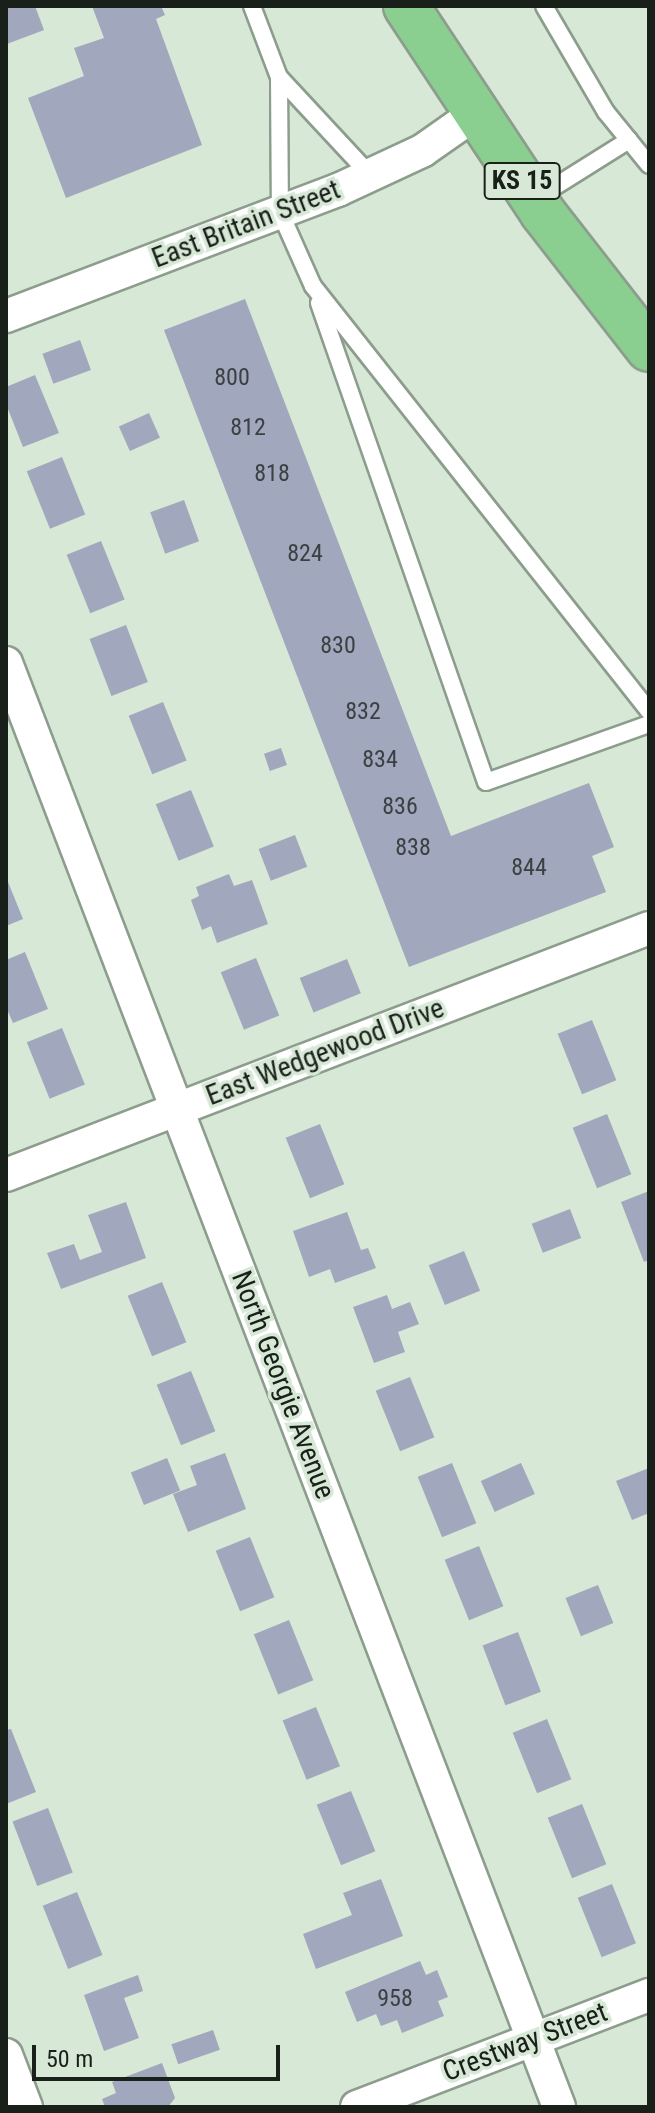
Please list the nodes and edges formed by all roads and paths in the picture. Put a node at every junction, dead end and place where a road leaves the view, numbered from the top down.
1 (252, 6) edge
2 (406, 6) edge
3 (544, 6) edge
4 (279, 77) junction
5 (476, 113) junction
6 (629, 140) junction
7 (649, 165) edge
8 (370, 175) junction
9 (534, 199) junction
10 (280, 212) junction
11 (313, 286) junction
12 (6, 316) edge
13 (649, 349) edge
14 (6, 663) edge
15 (649, 711) edge
16 (649, 724) edge
17 (647, 934) edge
18 (178, 1108) junction
19 (6, 1175) edge
20 (649, 1995) edge
21 (533, 2039) junction
22 (6, 2055) edge
23 (26, 2107) edge
24 (357, 2107) edge
25 (559, 2107) edge

1 - 4 lane
2 - 5 main road, KS 15
3 - 6 lane
4 - 8 lane
4 - 10 lane
5 - 8 street, East Britain Street
5 - 9 main road, KS 15
6 - 7 lane
6 - 9 lane
8 - 10 street, East Britain Street
9 - 13 main road, KS 15
10 - 11 lane
10 - 12 street, East Britain Street
11 - 15 lane
11 - 16 lane
14 - 18 street, North Georgie Avenue
17 - 18 street, East Wedgewood Drive
18 - 19 street, East Wedgewood Drive
18 - 21 street, North Georgie Avenue
20 - 21 street, Crestway Street
21 - 24 street, Crestway Street
21 - 25 street, North Georgie Avenue
22 - 23 street

